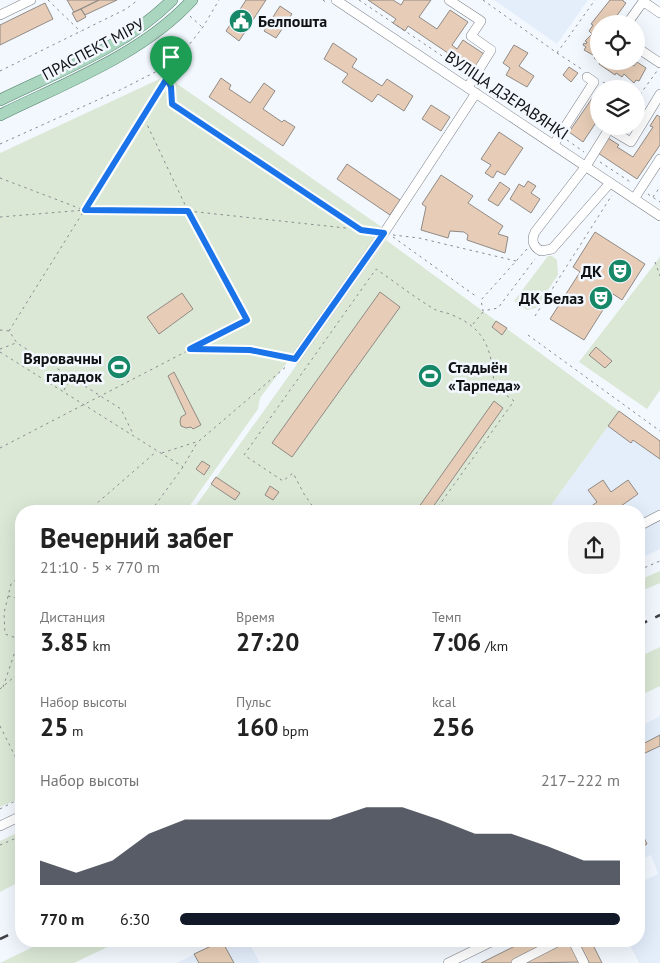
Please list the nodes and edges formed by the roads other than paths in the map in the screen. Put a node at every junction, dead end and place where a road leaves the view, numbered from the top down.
1 (31, 0) edge
2 (172, 0) edge
3 (192, 0) edge
4 (449, 0) edge
5 (342, 2) edge
6 (660, 13) edge
7 (633, 15) edge
8 (0, 16) edge
9 (645, 53) edge
10 (660, 64) edge
11 (588, 75) road end
12 (472, 90) junction
13 (0, 100) edge
14 (659, 100) edge
15 (0, 115) edge
16 (554, 144) junction
17 (660, 159) edge
18 (586, 166) junction
19 (610, 183) junction
20 (634, 199) junction
21 (660, 215) edge
22 (295, 359) road end
23 (660, 515) edge
24 (645, 523) edge
25 (15, 819) edge
26 (0, 826) edge
27 (481, 947) edge
28 (547, 947) edge
29 (576, 947) edge
30 (448, 963) edge
31 (516, 963) edge
32 (583, 963) edge

1 - 8 street
2 - 13 main road, ПРАСПЕКТ МІРУ
3 - 15 main road, ПРАСПЕКТ МІРУ
4 - 12 street
5 - 12 street, ВУЛІЦА ДЗЕРАВЯНКІ
6 - 7 street
9 - 10 street
11 - 16 street
12 - 16 street, ВУЛІЦА ДЗЕРАВЯНКІ
12 - 22 street
14 - 18 street
16 - 18 street, ВУЛІЦА ДЗЕРАВЯНКІ
17 - 20 street
18 - 19 street, ВУЛІЦА ДЗЕРАВЯНКІ
18 - 19 street
19 - 20 street, ВУЛІЦА ДЗЕРАВЯНКІ
20 - 21 street, ВУЛІЦА ДЗЕРАВЯНКІ
23 - 24 street
25 - 26 street
27 - 30 street
28 - 31 street
29 - 32 street

